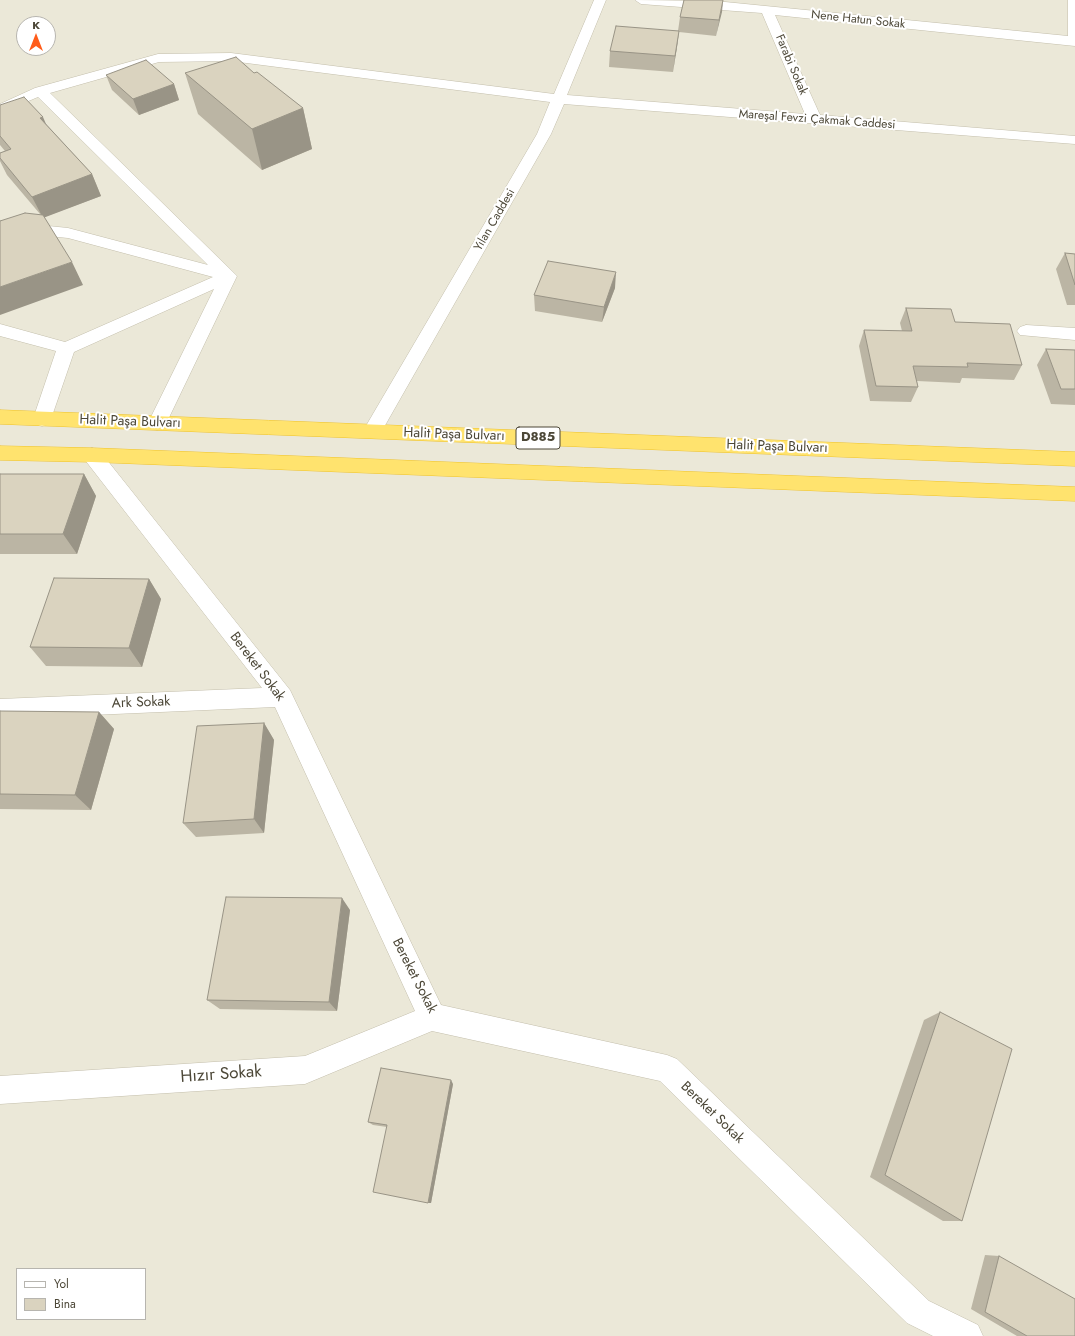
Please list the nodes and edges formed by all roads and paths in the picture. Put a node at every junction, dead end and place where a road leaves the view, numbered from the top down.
1 (600, 0) edge
2 (641, 0) edge
3 (791, 0) edge
4 (1074, 0) edge
5 (767, 10) junction
6 (796, 13) junction
7 (1075, 41) edge
8 (40, 91) junction
9 (559, 99) junction
10 (0, 109) edge
11 (814, 119) junction
12 (1075, 140) edge
13 (0, 226) edge
14 (229, 276) junction
15 (0, 330) edge
16 (1026, 331) dead end
17 (1075, 334) edge
18 (66, 348) junction
19 (0, 417) edge
20 (42, 419) junction
21 (157, 423) junction
22 (372, 431) junction
23 (0, 453) edge
24 (92, 455) junction
25 (1075, 459) edge
26 (1075, 494) edge
27 (282, 697) junction
28 (0, 709) edge
29 (432, 1017) junction
30 (0, 1090) edge
31 (967, 1336) edge

1 - 9 street, Yılan Caddesi
2 - 5 street, Nene Hatun Sokak
3 - 6 street
4 - 7 street
5 - 6 street, Nene Hatun Sokak
5 - 11 street, Farabi Sokak
6 - 7 street, Nene Hatun Sokak
8 - 9 street, Mareşal Fevzi Çakmak Caddesi
8 - 10 street, Mareşal Fevzi Çakmak Caddesi
8 - 14 street
9 - 11 street, Mareşal Fevzi Çakmak Caddesi
9 - 22 street, Yılan Caddesi
11 - 12 street, Mareşal Fevzi Çakmak Caddesi
13 - 14 street
14 - 18 street
14 - 21 street
15 - 18 street
16 - 17 street
18 - 20 street
19 - 20 highway, Halit Paşa Bulvarı / D885
20 - 21 highway, Halit Paşa Bulvarı / D885
21 - 22 highway, Halit Paşa Bulvarı / D885
22 - 25 highway, Halit Paşa Bulvarı / D885
23 - 24 highway
24 - 26 highway
24 - 27 street, Bereket Sokak
27 - 28 street, Ark Sokak
27 - 29 street, Bereket Sokak
29 - 30 street, Hızır Sokak
29 - 31 street, Bereket Sokak

